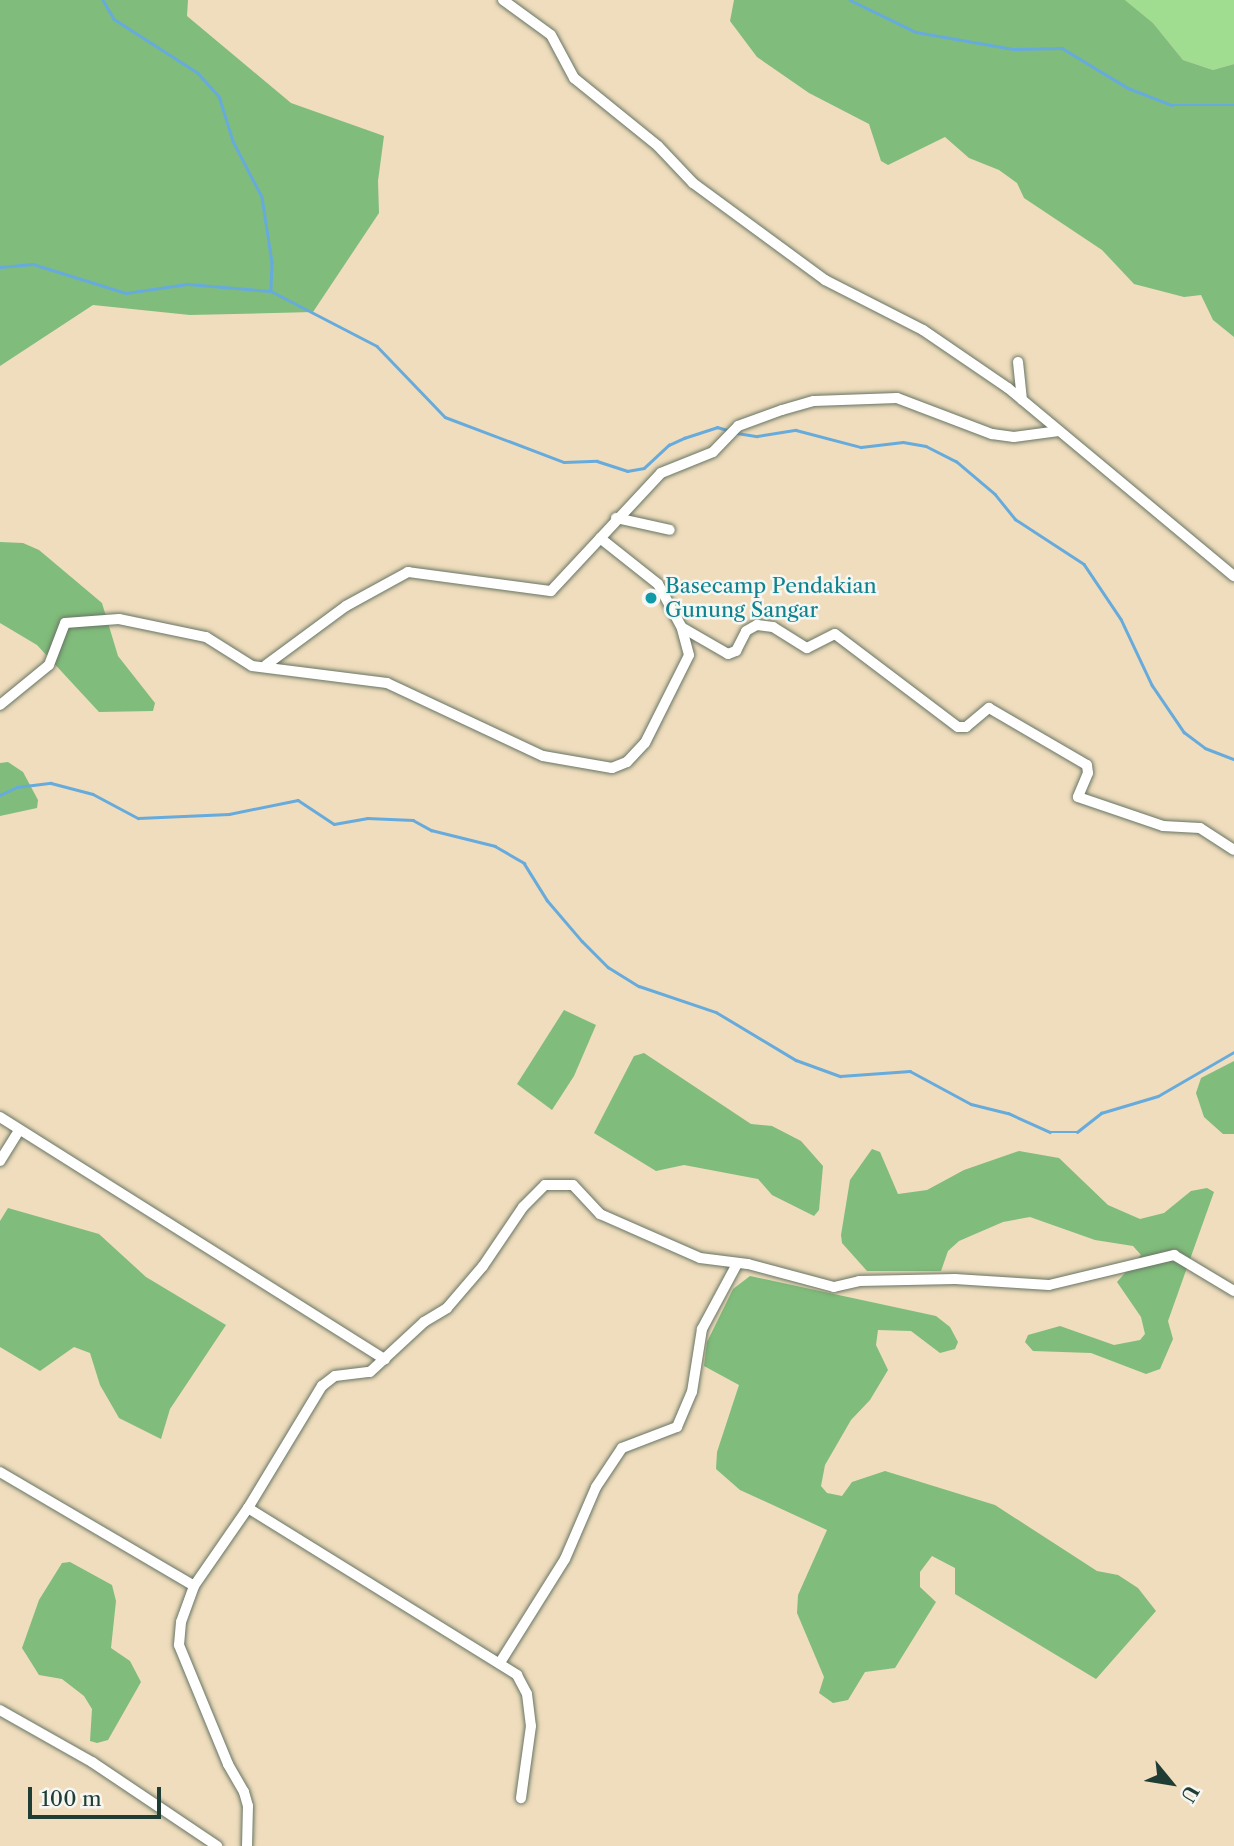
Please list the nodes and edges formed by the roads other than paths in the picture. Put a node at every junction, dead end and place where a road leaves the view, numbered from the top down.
1 (503, 0) edge
2 (1018, 362) dead end
3 (1022, 400) junction
4 (1059, 431) junction
5 (616, 518) junction
6 (670, 530) dead end
7 (600, 538) junction
8 (1234, 576) edge
9 (682, 628) junction
10 (266, 665) junction
11 (0, 705) edge
12 (1234, 850) edge
13 (0, 1118) edge
14 (19, 1130) junction
15 (0, 1161) edge
16 (737, 1264) junction
17 (1234, 1291) edge
18 (385, 1359) junction
19 (0, 1472) edge
20 (248, 1508) junction
21 (194, 1586) junction
22 (501, 1661) junction
23 (0, 1710) edge
24 (522, 1798) dead end
25 (217, 1846) edge
26 (247, 1846) edge

1 - 3 street
2 - 3 street
3 - 4 street
4 - 5 street
4 - 8 street
5 - 6 street
5 - 7 street
7 - 9 street
7 - 10 street
9 - 10 street
9 - 12 street
10 - 11 street
13 - 14 street
14 - 15 street
14 - 18 street
16 - 17 street
16 - 18 street
16 - 22 street
18 - 20 street
19 - 21 street
20 - 21 street
20 - 22 street
21 - 26 street
22 - 24 street
23 - 25 street

